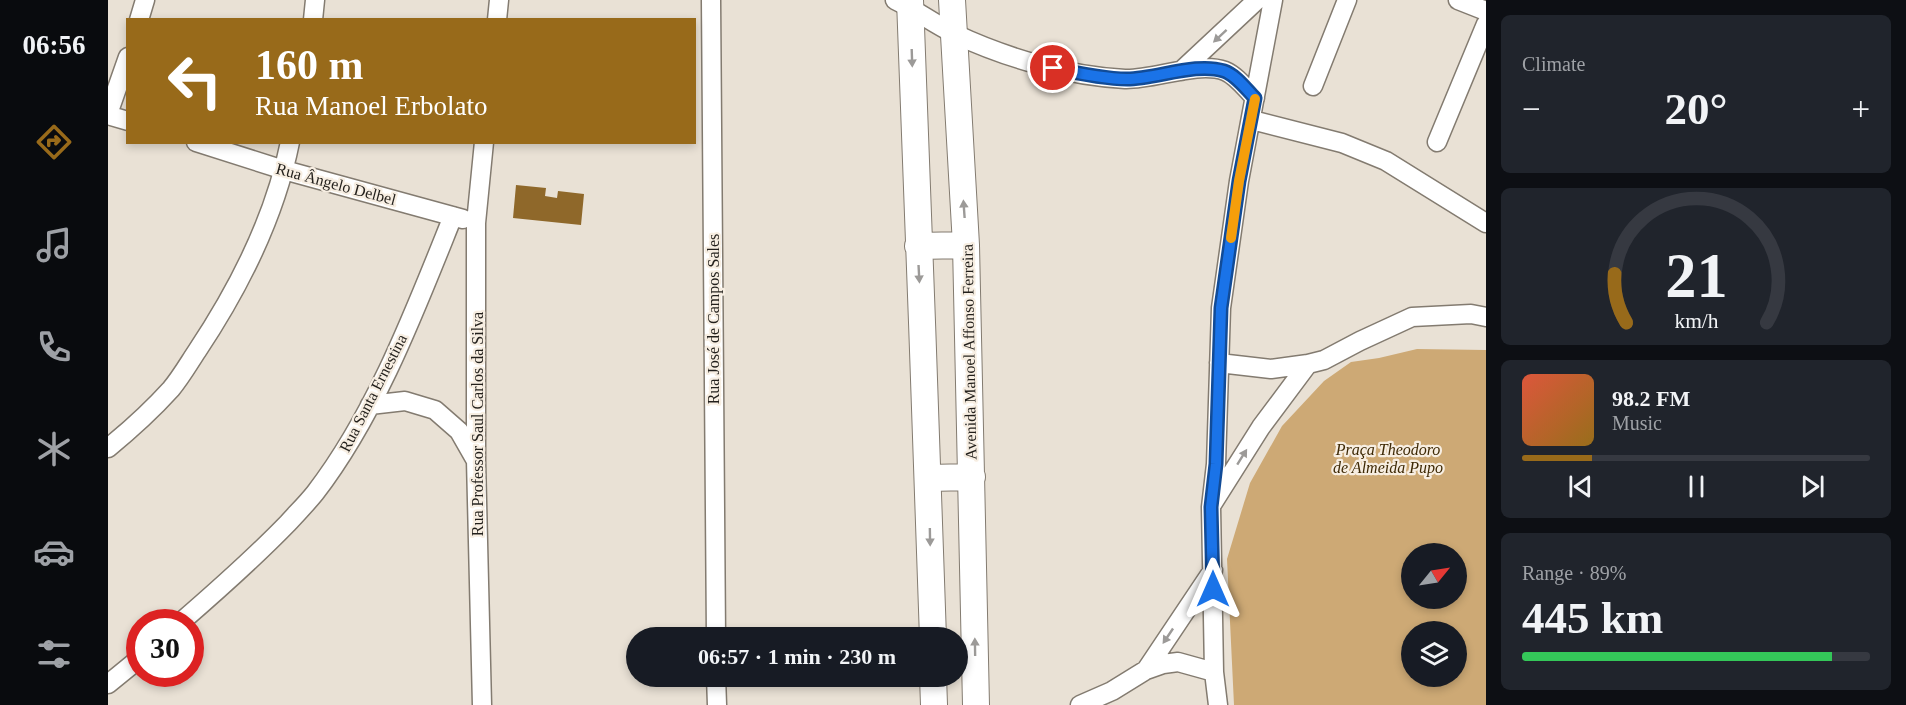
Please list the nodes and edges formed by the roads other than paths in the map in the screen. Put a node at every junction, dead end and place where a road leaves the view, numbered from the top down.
1 (145, 0) edge
2 (315, 0) edge
3 (499, 0) edge
4 (711, 0) edge
5 (952, 0) edge
6 (1257, 0) edge
7 (1273, 0) edge
8 (1347, 0) edge
9 (1458, 0) edge
10 (905, 2) edge
11 (1486, 11) edge
12 (140, 18) edge
13 (313, 18) edge
14 (497, 18) edge
15 (1486, 24) edge
16 (953, 34) junction
17 (126, 63) edge
18 (1181, 71) junction
19 (1313, 86) dead end
20 (1255, 98) junction
21 (108, 115) edge
22 (126, 120) edge
23 (1252, 120) junction
24 (1437, 142) dead end
25 (202, 144) edge
26 (290, 144) edge
27 (484, 144) edge
28 (284, 170) junction
29 (453, 216) junction
30 (1486, 222) edge
31 (476, 223) junction
32 (966, 245) junction
33 (918, 246) junction
34 (1486, 317) edge
35 (1219, 363) junction
36 (1308, 364) junction
37 (370, 405) junction
38 (108, 448) edge
39 (476, 460) junction
40 (972, 477) junction
41 (929, 478) junction
42 (1211, 507) junction
43 (1213, 570) junction
44 (196, 609) edge
45 (716, 627) edge
46 (933, 627) edge
47 (126, 669) edge
48 (1146, 670) junction
49 (1214, 672) junction
50 (108, 684) edge
51 (716, 687) edge
52 (933, 687) edge
53 (482, 705) edge
54 (717, 705) edge
55 (934, 705) edge
56 (976, 705) edge
57 (1080, 705) edge
58 (1218, 705) edge

1 - 12 street
2 - 13 street
3 - 14 street
4 - 45 street, Rua José de Campos Sales
5 - 16 main road, Avenida Manoel Affonso Ferreira
6 -> 18 street
7 - 20 street
8 - 19 street
9 - 11 street
10 - 16 street
10 -> 33 main road
15 - 24 street
16 - 18 street
32 -> 16 main road, Avenida Manoel Affonso Ferreira
17 - 21 street
18 - 20 street
20 - 23 street
21 - 22 street
23 - 30 street
23 - 35 street
25 - 28 street, Rua Ângelo Delbel
26 - 28 street
27 - 31 street, Rua Professor Saul Carlos da Silva
28 - 29 street, Rua Ângelo Delbel
28 - 38 street
29 - 31 street, Rua Ângelo Delbel
29 - 37 street, Rua Santa Ernestina
31 - 39 street, Rua Professor Saul Carlos da Silva
32 - 33 main road
32 - 40 main road, Avenida Manoel Affonso Ferreira
33 -> 41 main road
34 - 36 street
35 - 36 street
35 - 42 street
42 -> 36 street
37 - 39 street
37 - 44 street, Rua Santa Ernestina
39 - 53 street, Rua Professor Saul Carlos da Silva
40 - 41 main road
56 -> 40 main road, Avenida Manoel Affonso Ferreira
41 -> 46 main road
42 - 43 street
43 -> 48 street
43 - 49 street
47 - 50 street
48 - 49 street
48 - 57 street
49 - 58 street
51 - 54 street
52 - 55 main road

